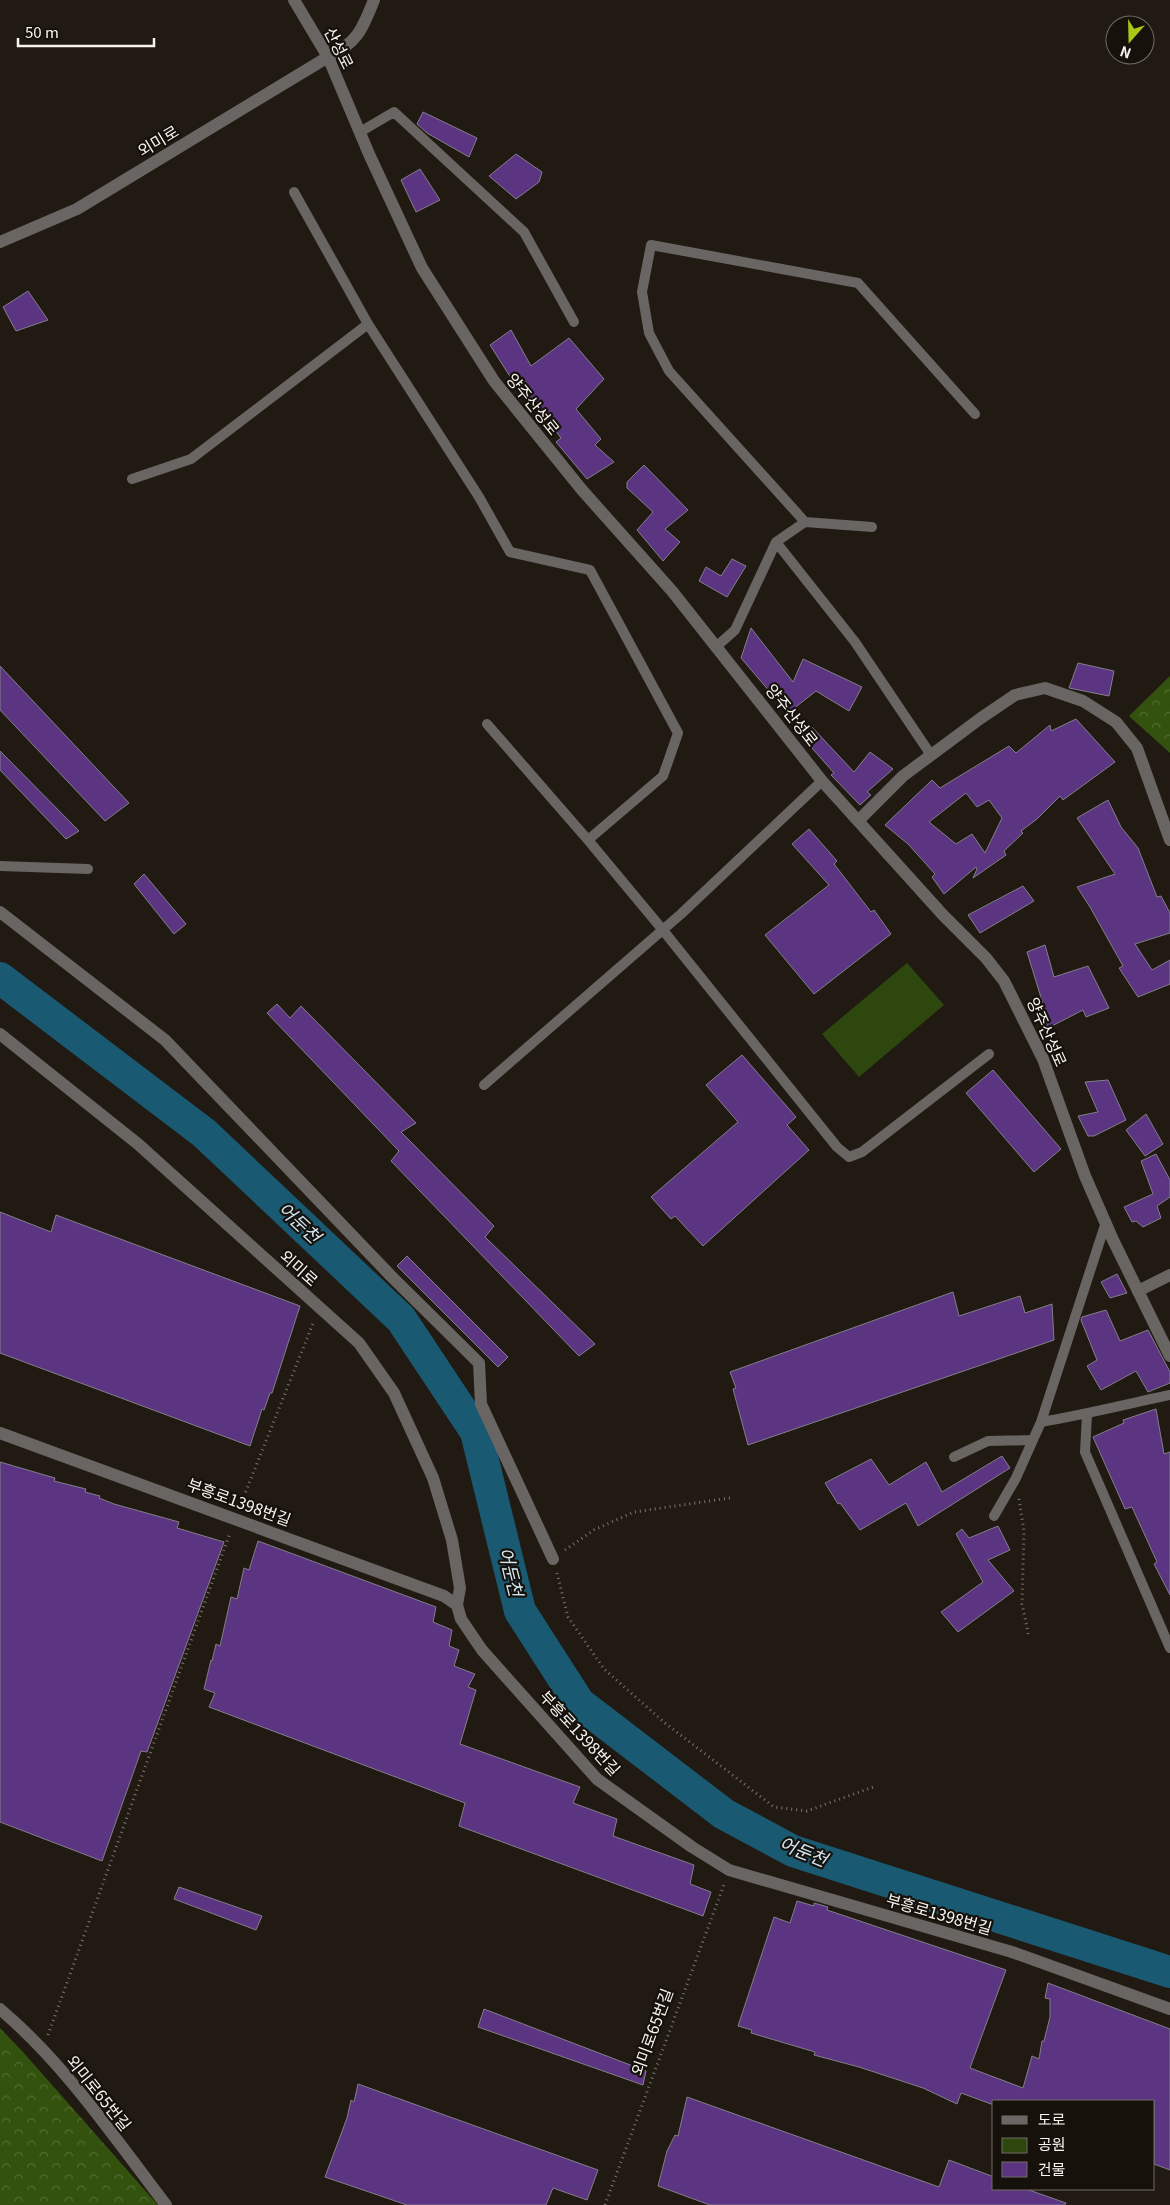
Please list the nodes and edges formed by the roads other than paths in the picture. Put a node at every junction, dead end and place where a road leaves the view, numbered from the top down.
1 (294, 0) edge
2 (374, 0) edge
3 (328, 57) junction
4 (351, 113) joint
5 (360, 132) junction
6 (294, 192) dead end
7 (0, 242) edge
8 (574, 322) dead end
9 (368, 324) junction
10 (975, 414) dead end
11 (132, 479) dead end
12 (805, 522) junction
13 (872, 527) dead end
14 (776, 542) junction
15 (717, 646) junction
16 (486, 724) dead end
17 (932, 755) junction
18 (822, 781) junction
19 (859, 820) junction
20 (588, 840) junction
21 (1170, 840) edge
22 (0, 866) edge
23 (88, 868) dead end
24 (0, 912) edge
25 (662, 929) junction
26 (0, 1034) edge
27 (989, 1054) dead end
28 (484, 1085) dead end
29 (1106, 1222) junction
30 (1170, 1275) edge
31 (1138, 1291) junction
32 (1170, 1356) edge
33 (1170, 1395) edge
34 (1087, 1414) junction
35 (1041, 1422) junction
36 (0, 1432) edge
37 (1033, 1440) junction
38 (954, 1457) dead end
39 (994, 1516) dead end
40 (553, 1559) road end
41 (457, 1604) junction
42 (1170, 1648) edge
43 (0, 2009) edge
44 (1170, 2009) edge
45 (166, 2205) edge

1 - 3 street, 산성로
2 - 3 street, 외미로
3 - 4 street, 산성로
3 - 7 street, 외미로
4 - 5 street, 양주산성로
5 - 8 lane
5 - 15 street, 양주산성로
6 - 9 lane
9 - 11 lane
9 - 20 lane
10 - 12 lane
12 - 13 lane
12 - 14 lane
14 - 15 lane
14 - 17 lane
15 - 18 street, 양주산성로
16 - 20 lane
17 - 19 street
17 - 21 street
18 - 19 street, 양주산성로
18 - 25 lane
19 - 29 street, 양주산성로
20 - 25 lane
22 - 23 lane
24 - 40 street
25 - 27 lane
25 - 28 lane
26 - 41 street, 외미로
29 - 31 street, 양주산성로
29 - 35 lane
30 - 31 street
31 - 32 street, 양주산성로
33 - 34 lane
34 - 35 lane
34 - 42 lane
35 - 37 lane
36 - 41 street, 부흥로1398번길
37 - 38 lane
37 - 39 lane
41 - 44 street, 부흥로1398번길
43 - 45 street, 외미로65번길

